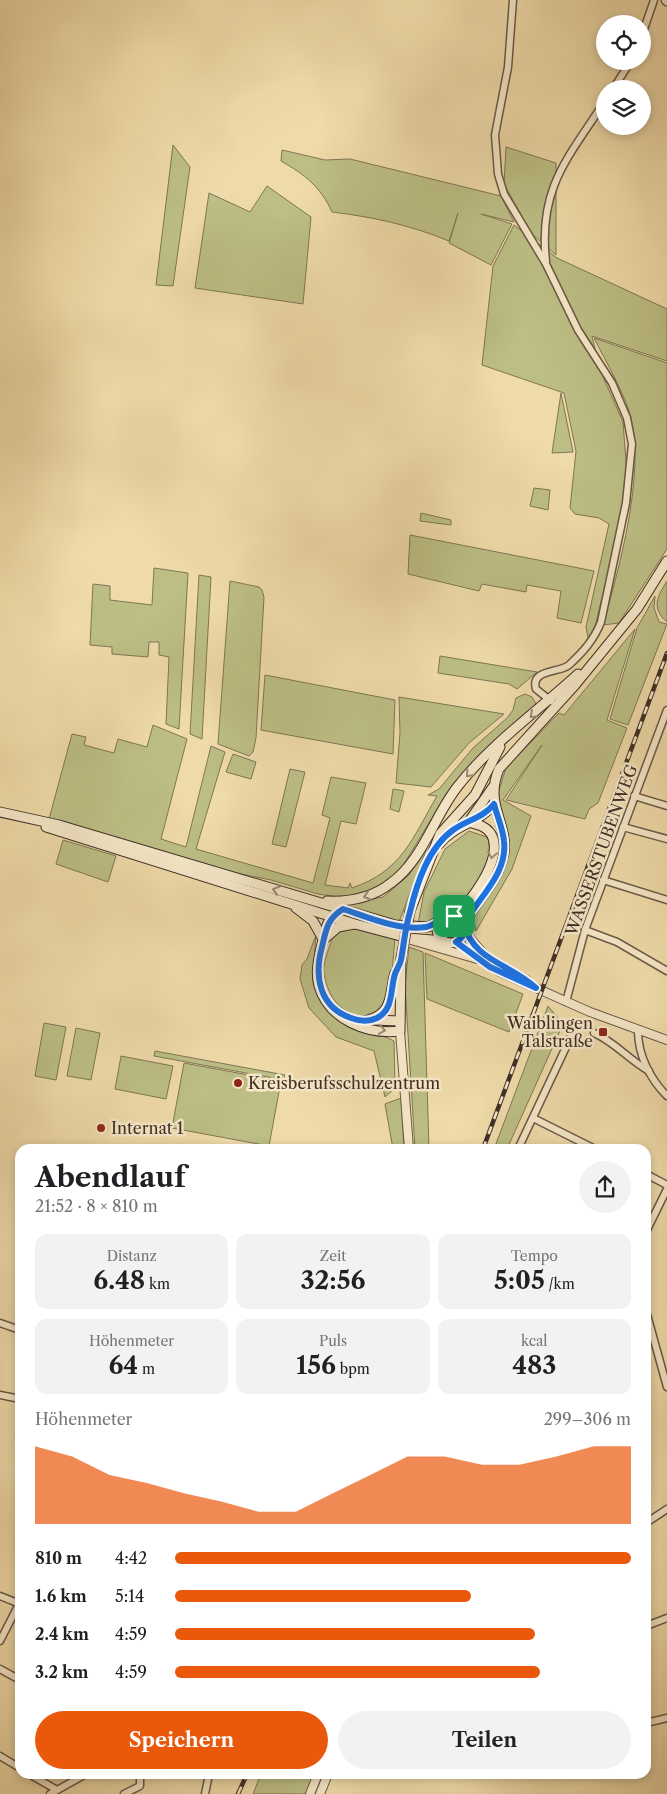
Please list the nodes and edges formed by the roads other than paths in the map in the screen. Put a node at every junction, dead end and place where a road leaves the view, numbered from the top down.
1 (513, 0) edge
2 (654, 0) edge
3 (649, 15) edge
4 (596, 115) edge
5 (546, 264) junction
6 (667, 561) edge
7 (553, 703) junction
8 (667, 710) edge
9 (504, 740) junction
10 (493, 787) junction
11 (634, 796) junction
12 (494, 804) junction
13 (667, 806) edge
14 (0, 812) edge
15 (468, 822) junction
16 (622, 827) junction
17 (667, 840) edge
18 (432, 852) junction
19 (161, 859) junction
20 (603, 880) junction
21 (312, 900) junction
22 (667, 900) edge
23 (288, 902) junction
24 (343, 909) junction
25 (332, 916) junction
26 (454, 916) junction
27 (439, 921) junction
28 (355, 924) junction
29 (464, 928) junction
30 (585, 930) junction
31 (408, 938) junction
32 (323, 939) junction
33 (444, 941) junction
34 (456, 942) junction
35 (401, 960) junction
36 (481, 960) junction
37 (667, 972) edge
38 (536, 988) junction
39 (566, 1002) junction
40 (334, 1010) junction
41 (368, 1020) junction
42 (400, 1021) junction
43 (575, 1028) dead end
44 (400, 1031) junction
45 (638, 1031) junction
46 (594, 1034) dead end
47 (667, 1040) edge
48 (649, 1071) junction
49 (667, 1096) edge
50 (533, 1118) junction
51 (409, 1144) edge
52 (520, 1144) edge
53 (584, 1144) edge
54 (651, 1177) edge
55 (667, 1185) edge
56 (667, 1190) edge
57 (651, 1222) edge
58 (0, 1323) edge
59 (15, 1328) edge
60 (651, 1337) edge
61 (667, 1387) edge
62 (0, 1395) edge
63 (15, 1398) edge
64 (667, 1509) edge
65 (651, 1520) edge
66 (0, 1596) edge
67 (15, 1601) edge
68 (15, 1612) edge
69 (667, 1618) edge
70 (651, 1624) edge
71 (0, 1641) edge
72 (0, 1669) edge
73 (15, 1677) edge
74 (667, 1718) edge
75 (651, 1722) edge
76 (0, 1756) edge
77 (15, 1765) edge
78 (38, 1779) edge
79 (77, 1779) edge
80 (140, 1779) edge
81 (208, 1779) edge
82 (316, 1779) edge
83 (326, 1779) edge
84 (57, 1790) junction
85 (50, 1794) edge
86 (124, 1794) edge
87 (205, 1794) edge
88 (310, 1794) edge
89 (320, 1794) edge

1 - 5 street
2 - 3 street
4 - 5 street
5 - 7 street
6 - 7 main road
7 -> 9 main road
7 - 10 main road
8 - 11 street, WASSERSTUBENWEG
9 - 18 main road
9 -> 21 main road
10 - 12 main road
10 - 15 main road
11 - 13 street
11 - 16 street, WASSERSTUBENWEG
12 - 15 main road
12 - 29 main road
14 - 19 main road
15 - 18 main road
15 -> 26 main road
16 - 17 street
16 - 20 street, WASSERSTUBENWEG
18 - 35 main road, bridge
21 -> 19 main road
19 - 23 main road
20 - 22 street
20 - 30 street, WASSERSTUBENWEG
21 - 24 main road
23 - 25 main road
23 - 32 main road
24 - 25 main road
24 - 27 main road
25 - 28 main road
25 - 32 main road
26 - 27 main road
26 - 29 main road
27 - 33 main road
28 - 31 main road
28 - 32 main road
29 - 34 main road
29 - 38 street
30 - 37 street
30 - 39 street, WASSERSTUBENWEG
31 - 33 main road
31 - 36 street
32 - 40 main road
33 - 34 main road
34 - 36 street
35 - 41 main road
35 - 42 main road
36 - 38 street
38 - 39 street
39 - 45 street
40 - 41 main road
40 -> 44 main road
41 - 42 main road
42 - 44 main road
43 - 50 street
44 - 51 street
45 - 47 street
45 - 48 street
46 - 48 street
48 - 49 street
50 - 52 street
50 - 53 street
54 - 55 street
56 - 57 street
58 - 59 street
60 - 61 street
62 - 63 street
64 - 65 street
66 - 67 street
68 - 71 street
69 - 70 street
72 - 73 street
74 - 75 street
76 - 77 street
78 - 84 street
79 - 84 street
80 - 86 street
81 - 87 street
82 - 88 street
83 - 89 street
84 - 85 street

